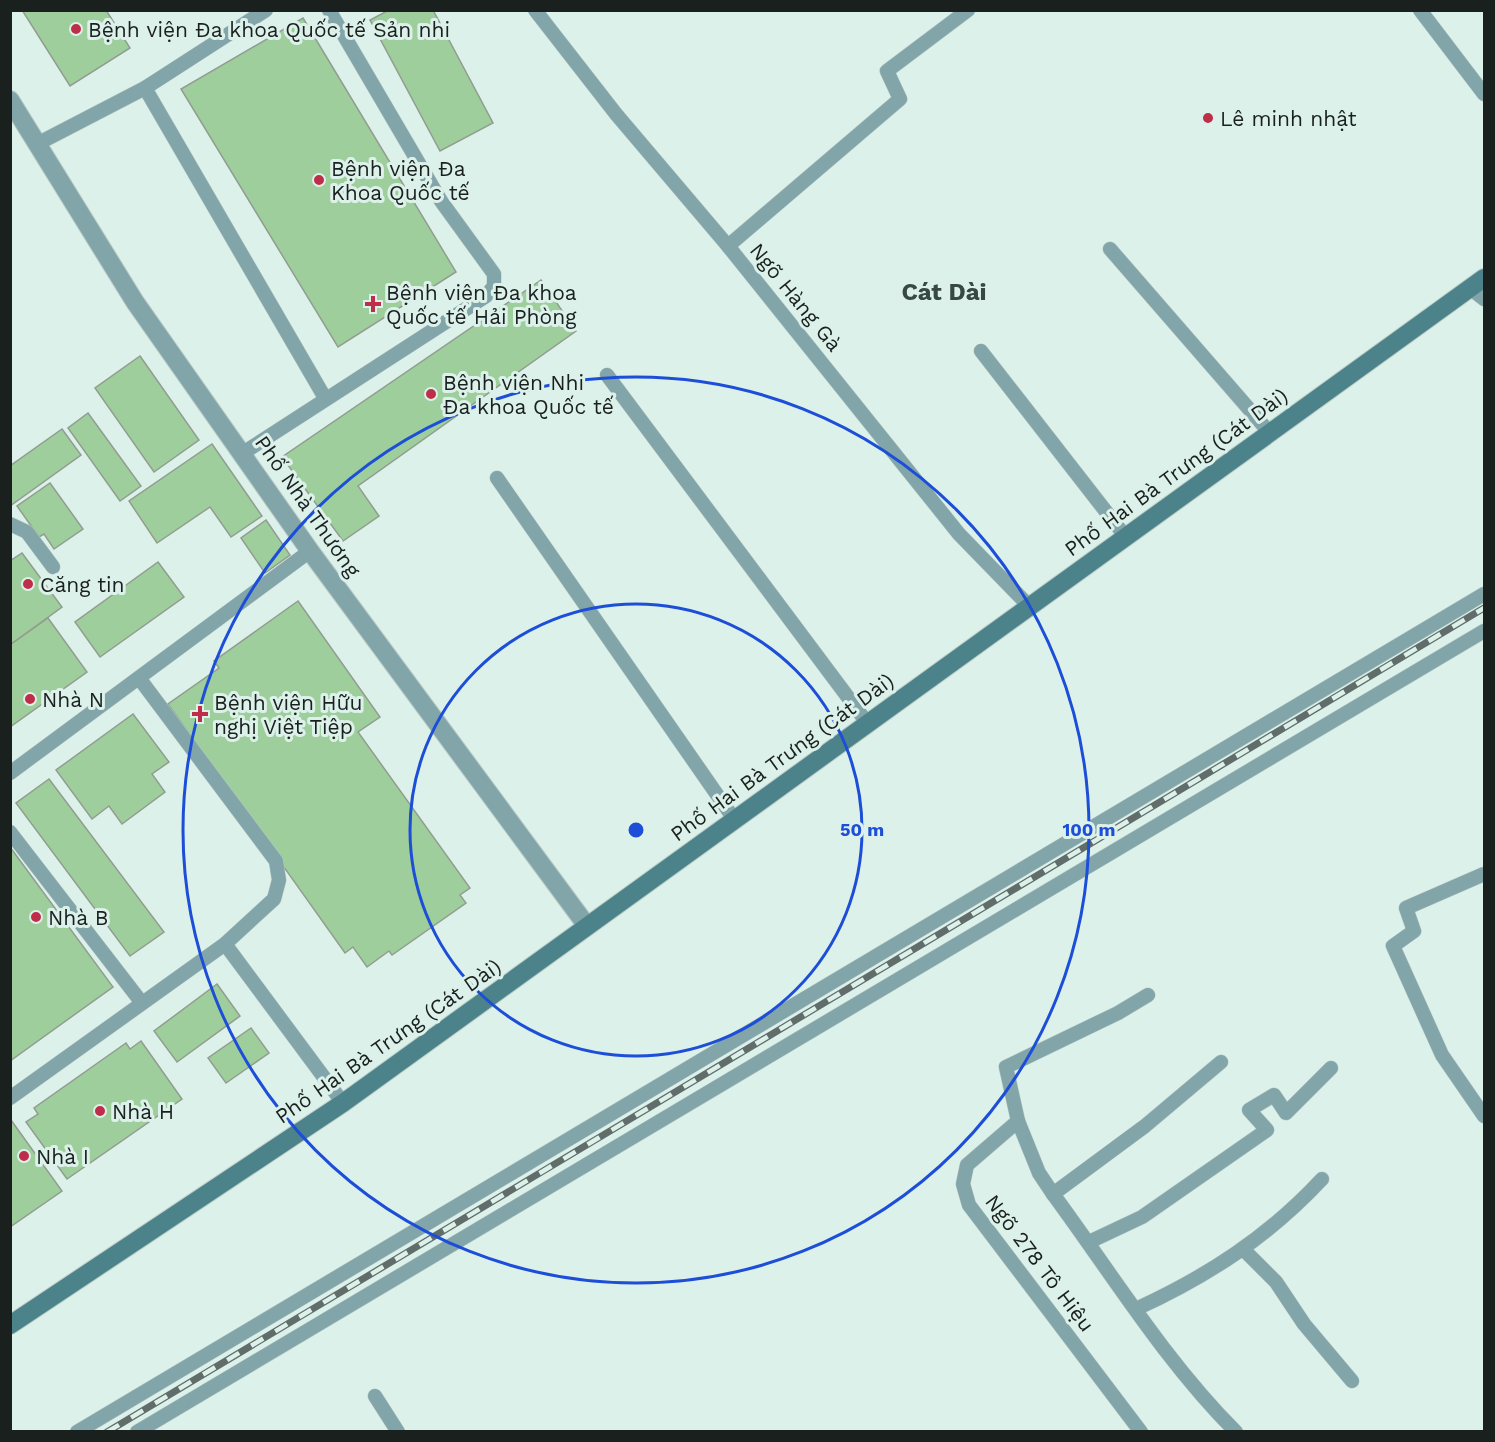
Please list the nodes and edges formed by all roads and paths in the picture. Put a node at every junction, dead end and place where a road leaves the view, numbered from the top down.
1 (266, 10) edge
2 (329, 10) edge
3 (535, 10) edge
4 (968, 10) edge
5 (1420, 10) edge
6 (145, 88) junction
7 (1485, 94) edge
8 (10, 99) edge
9 (37, 144) junction
10 (728, 246) junction
11 (1110, 249) dead end
12 (1480, 288) edge
13 (981, 351) dead end
14 (606, 375) dead end
15 (325, 398) junction
16 (1269, 432) junction
17 (243, 453) junction
18 (497, 478) dead end
19 (10, 524) edge
20 (1125, 536) junction
21 (310, 551) junction
22 (54, 567) dead end
23 (1485, 594) edge
24 (1029, 606) junction
25 (1485, 631) edge
26 (139, 678) junction
27 (867, 724) junction
28 (10, 773) edge
29 (734, 819) junction
30 (10, 832) edge
31 (1485, 874) edge
32 (587, 926) junction
33 (225, 944) junction
34 (1148, 995) dead end
35 (142, 1003) junction
36 (1221, 1062) dead end
37 (1331, 1068) dead end
38 (10, 1098) edge
39 (343, 1103) junction
40 (1485, 1116) edge
41 (1018, 1121) junction
42 (1322, 1179) dead end
43 (1053, 1194) junction
44 (1089, 1242) junction
45 (1243, 1248) junction
46 (1136, 1309) junction
47 (10, 1325) edge
48 (1352, 1381) dead end
49 (375, 1396) dead end
50 (77, 1431) edge
51 (137, 1431) edge
52 (398, 1431) edge
53 (1140, 1431) edge
54 (1236, 1431) edge

1 - 6 lane
2 - 15 lane
3 - 10 lane, Ngõ Hàng Gà
4 - 10 lane
5 - 7 lane
6 - 9 lane
6 - 15 lane
8 - 9 street, Phố Nhà Thương
9 - 17 street, Phố Nhà Thương
10 - 24 lane, Ngõ Hàng Gà
11 - 16 lane
12 - 16 main road, Phố Hai Bà Trưng (Cát Dài)
13 - 20 lane
14 - 27 lane
15 - 17 lane
16 - 20 main road, Phố Hai Bà Trưng (Cát Dài)
17 - 21 street, Phố Nhà Thương
18 - 29 lane
19 - 22 lane
20 - 24 main road, Phố Hai Bà Trưng (Cát Dài)
21 - 26 lane
21 - 32 street, Phố Nhà Thương
23 - 50 lane
24 - 27 main road, Phố Hai Bà Trưng (Cát Dài)
25 - 51 lane
26 - 28 lane
26 - 33 lane
27 - 29 main road, Phố Hai Bà Trưng (Cát Dài)
29 - 32 main road, Phố Hai Bà Trưng (Cát Dài)
30 - 35 lane
31 - 40 lane
32 - 39 main road, Phố Hai Bà Trưng (Cát Dài)
33 - 35 lane
33 - 39 lane
34 - 41 lane
35 - 38 lane
36 - 43 lane
37 - 44 lane
39 - 47 main road, Phố Hai Bà Trưng (Cát Dài)
41 - 43 lane
41 - 53 lane, Ngõ 278 Tô Hiệu
42 - 45 lane
43 - 44 lane
44 - 46 lane
45 - 46 lane
45 - 48 lane
46 - 54 lane
49 - 52 lane

